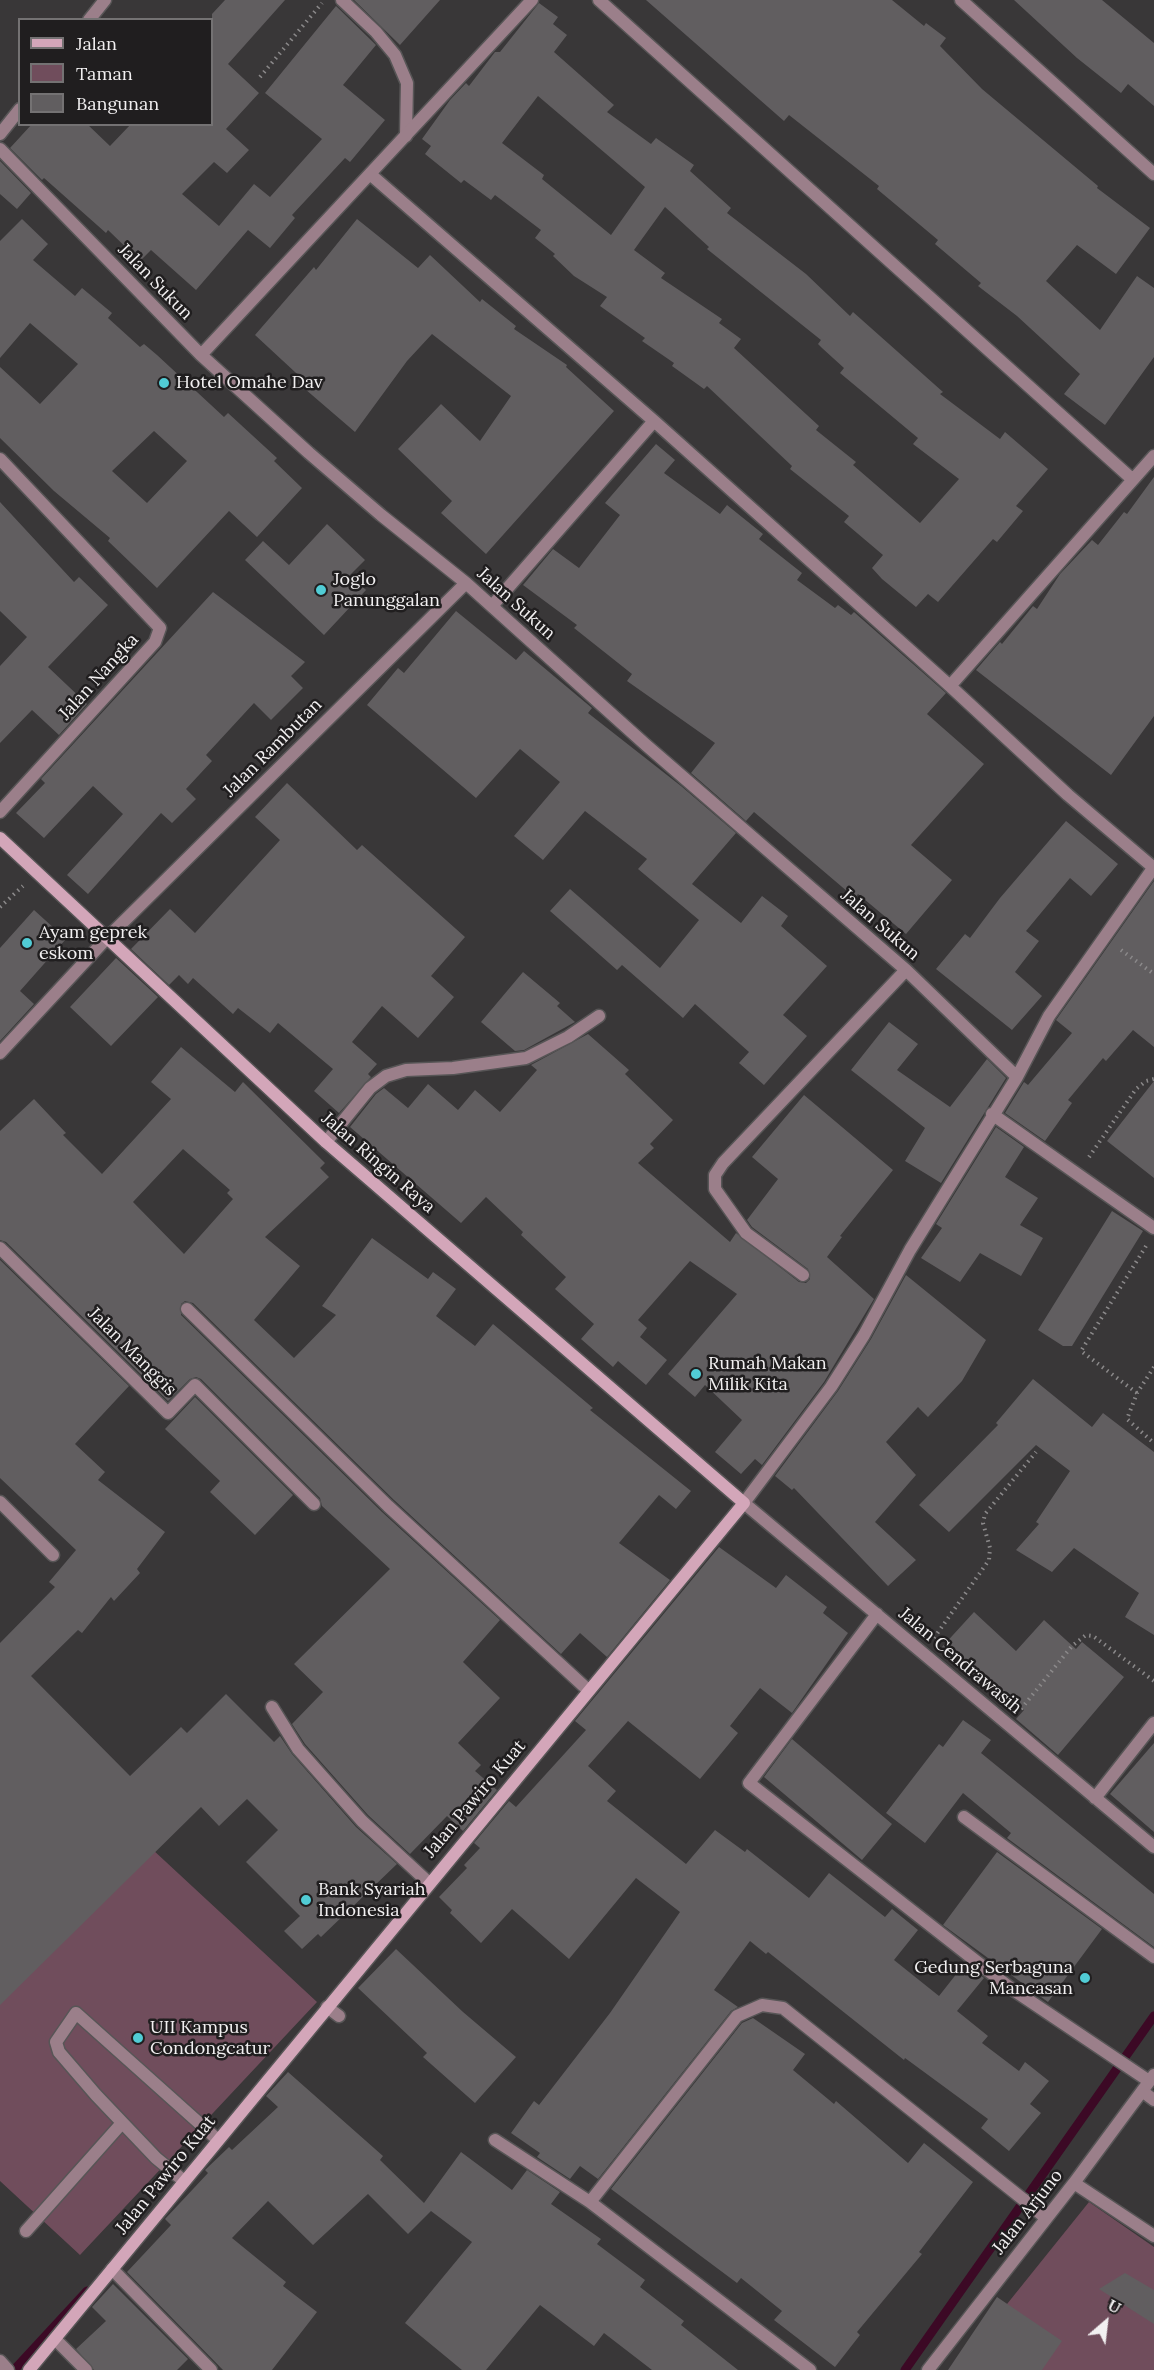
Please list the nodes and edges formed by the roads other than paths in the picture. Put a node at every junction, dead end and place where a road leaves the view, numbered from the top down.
1 (105, 0) edge
2 (342, 0) edge
3 (532, 0) edge
4 (599, 0) edge
5 (961, 0) edge
6 (91, 18) edge
7 (18, 112) edge
8 (0, 134) edge
9 (406, 136) junction
10 (0, 149) edge
11 (370, 174) junction
12 (1154, 174) edge
13 (201, 355) junction
14 (654, 421) junction
15 (1154, 456) edge
16 (0, 459) edge
17 (1132, 478) junction
18 (466, 583) junction
19 (492, 606) junction
20 (950, 686) junction
21 (0, 812) edge
22 (0, 838) edge
23 (1154, 868) edge
24 (106, 939) junction
25 (906, 970) junction
26 (599, 1016) dead end
27 (0, 1053) edge
28 (1017, 1077) junction
29 (992, 1114) junction
30 (326, 1142) junction
31 (1154, 1228) edge
32 (0, 1248) edge
33 (803, 1275) dead end
34 (187, 1309) dead end
35 (0, 1502) edge
36 (744, 1503) junction
37 (314, 1504) dead end
38 (52, 1555) dead end
39 (877, 1614) junction
40 (588, 1690) junction
41 (272, 1707) dead end
42 (1154, 1723) edge
43 (1095, 1798) junction
44 (964, 1816) dead end
45 (1154, 1847) edge
46 (429, 1883) junction
47 (1154, 1957) edge
48 (327, 2007) junction
49 (339, 2016) dead end
50 (1148, 2082) edge
51 (1154, 2100) edge
52 (123, 2122) junction
53 (218, 2140) junction
54 (495, 2140) dead end
55 (184, 2181) junction
56 (1074, 2183) junction
57 (590, 2202) junction
58 (1046, 2218) junction
59 (26, 2231) dead end
60 (1154, 2236) edge
61 (112, 2269) junction
62 (55, 2339) junction
63 (0, 2361) edge
64 (8, 2370) edge
65 (29, 2370) edge
66 (86, 2370) edge
67 (211, 2370) edge
68 (810, 2370) edge
69 (928, 2370) edge

1 - 6 street
2 - 9 street
3 - 9 street
4 - 17 street
5 - 12 street
7 - 8 street
9 - 11 street
10 - 13 street, Jalan Sukun
11 - 13 street
11 - 14 street
13 - 18 street, Jalan Sukun
14 - 19 street
14 - 20 street
15 - 17 street
16 - 21 street, Jalan Nangka
17 - 20 street
18 - 19 street, Jalan Sukun
18 - 24 street, Jalan Rambutan
19 - 25 street, Jalan Sukun
20 - 23 street
22 - 24 main road, Jalan Ringin Raya
23 - 28 street
24 - 27 street, Jalan Rambutan
24 - 30 main road, Jalan Ringin Raya
25 - 28 street, Jalan Sukun
25 - 33 street
26 - 30 street
28 - 29 street
29 - 31 street
29 - 36 street
30 - 36 main road, Jalan Ringin Raya
32 - 37 street, Jalan Manggis
34 - 40 street
35 - 38 street
36 - 39 street, Jalan Cendrawasih
36 - 40 main road, Jalan Pawiro Kuat
39 - 43 street, Jalan Cendrawasih
39 - 50 street
40 - 46 main road, Jalan Pawiro Kuat
41 - 46 street
42 - 43 street
43 - 45 street, Jalan Cendrawasih
44 - 47 street
46 - 48 main road, Jalan Pawiro Kuat
48 - 49 street
48 - 53 main road, Jalan Pawiro Kuat
50 - 51 street
50 - 56 street, Jalan Arjuno
52 - 53 street
52 - 55 street
52 - 59 street
53 - 55 main road, Jalan Pawiro Kuat
54 - 57 street
55 - 61 main road, Jalan Pawiro Kuat
56 - 58 street, Jalan Arjuno
56 - 60 street
57 - 58 street
57 - 68 street
58 - 69 street, Jalan Arjuno
61 - 62 main road, Jalan Pawiro Kuat
61 - 67 street
62 - 65 main road, Jalan Pawiro Kuat
62 - 66 street
63 - 64 street

